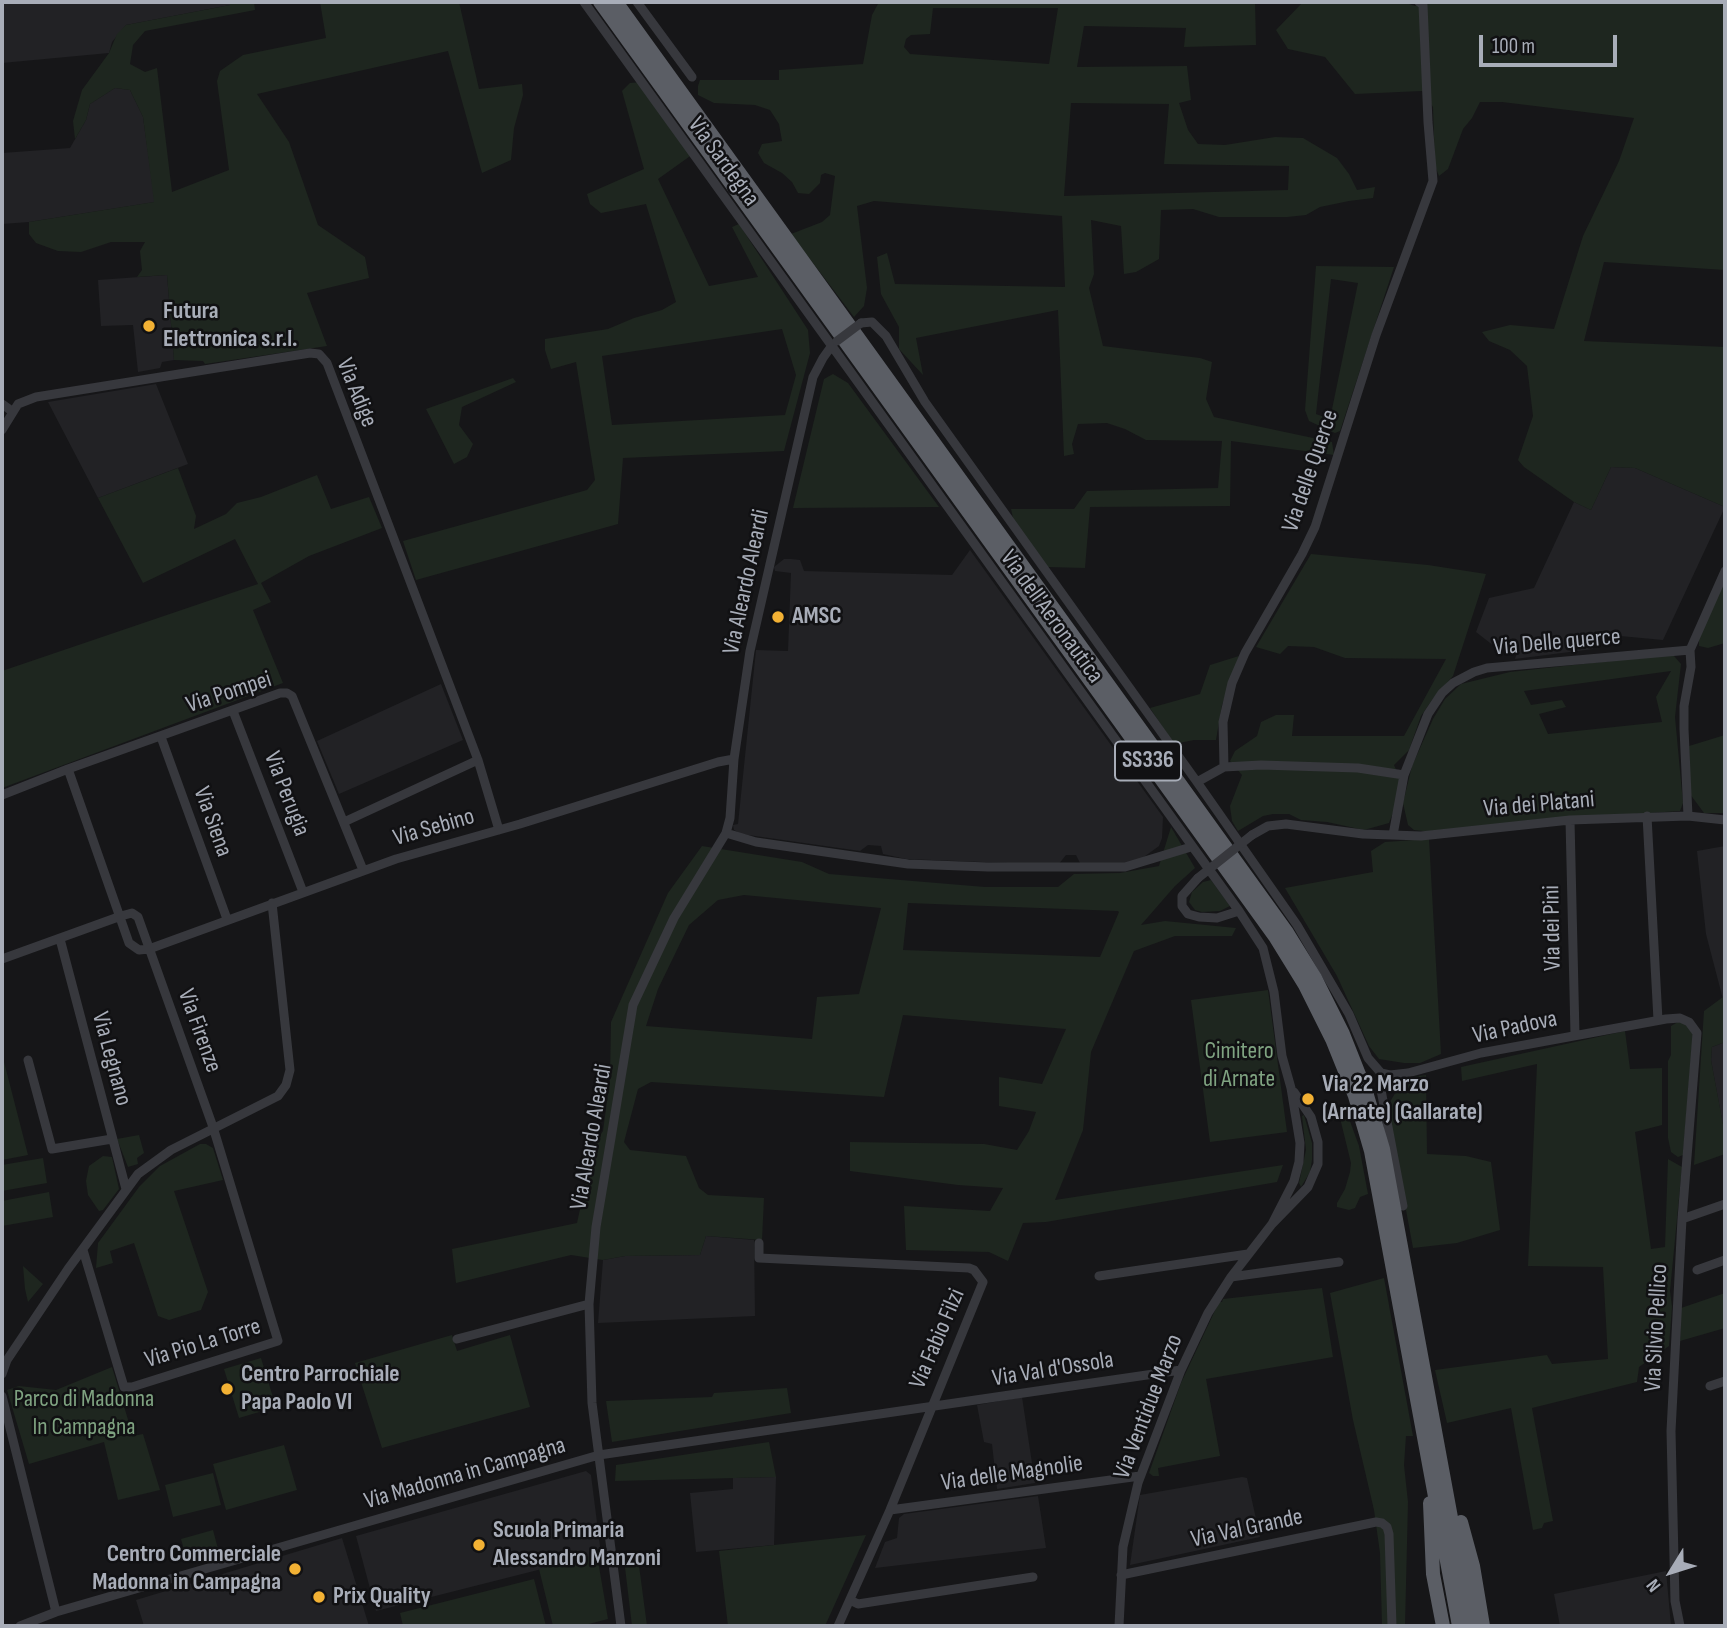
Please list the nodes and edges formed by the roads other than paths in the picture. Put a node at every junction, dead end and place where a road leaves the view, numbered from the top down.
1 (584, 2) edge
2 (600, 2) edge
3 (616, 2) edge
4 (637, 2) edge
5 (1419, 2) edge
6 (692, 77) dead end
7 (834, 344) junction
8 (2, 404) edge
9 (13, 412) junction
10 (2, 430) edge
11 (1725, 571) edge
12 (1690, 650) junction
13 (233, 711) junction
14 (161, 737) junction
15 (478, 760) junction
16 (734, 760) junction
17 (1224, 767) junction
18 (68, 769) junction
19 (1404, 775) junction
20 (1197, 782) junction
21 (2, 795) edge
22 (1688, 816) junction
23 (1647, 817) junction
24 (1570, 820) junction
25 (1725, 820) edge
26 (344, 822) junction
27 (499, 830) junction
28 (726, 833) junction
29 (1392, 835) junction
30 (1191, 847) junction
31 (363, 870) junction
32 (303, 892) junction
33 (272, 903) junction
34 (1239, 911) junction
35 (121, 916) junction
36 (227, 919) junction
37 (60, 939) junction
38 (149, 949) junction
39 (2, 959) edge
40 (1658, 1020) junction
41 (1697, 1032) joint
42 (1575, 1035) junction
43 (28, 1060) dead end
44 (1381, 1073) junction
45 (1291, 1088) junction
46 (213, 1127) junction
47 (112, 1139) junction
48 (126, 1189) junction
49 (1725, 1204) edge
50 (1403, 1206) dead end
51 (1682, 1219) junction
52 (1272, 1224) junction
53 (759, 1244) dead end
54 (83, 1250) junction
55 (1248, 1254) junction
56 (1725, 1260) edge
57 (1339, 1262) dead end
58 (1697, 1270) dead end
59 (1099, 1276) dead end
60 (1231, 1277) junction
61 (589, 1304) junction
62 (275, 1326) joint
63 (457, 1339) dead end
64 (1181, 1370) junction
65 (2, 1374) edge
66 (1725, 1381) edge
67 (1710, 1386) dead end
68 (2, 1396) edge
69 (931, 1408) junction
70 (599, 1455) junction
71 (1437, 1469) junction
72 (1140, 1476) junction
73 (890, 1510) junction
74 (1121, 1575) junction
75 (1032, 1577) dead end
76 (850, 1600) junction
77 (56, 1612) junction
78 (20, 1626) edge
79 (621, 1626) edge
80 (838, 1626) edge
81 (1119, 1626) edge
82 (1392, 1626) edge
83 (1443, 1626) edge
84 (1459, 1626) edge
85 (1471, 1626) edge
86 (1483, 1626) edge
87 (1679, 1626) edge

1 - 7 street, Via Sardegna
2 - 71 highway, SS336
3 - 71 highway, SS336
4 - 6 street
5 - 17 street, Via delle Querce
7 - 16 street, Via Aleardo Aleardi
7 - 20 street, bridge
7 - 30 street, Via dell'Aeronautica
8 - 9 street
9 - 10 street, Via Adige
9 - 15 street, Via Adige
11 - 12 street
12 - 19 street, Via Delle querce
12 - 22 street
13 - 14 street, Via Pompei
13 - 26 street, Via Pompei
13 - 32 street, Via Perugia
14 - 18 street, Via Pompei
14 - 36 street, Via Siena
15 - 26 street
15 - 27 street, Via Adige
16 - 27 street, Via Sebino
16 - 28 street, Via Aleardo Aleardi
17 - 19 street
17 - 20 street
18 - 21 street, Via Pompei
18 - 35 street
19 - 29 street
20 - 44 street
22 - 23 street, Via dei Platani
22 - 25 street, Via dei Platani
23 - 24 street, Via dei Platani
23 - 40 street
24 - 29 street, Via dei Platani
24 - 42 street, Via dei Pini
26 - 31 street, Via Pompei
27 - 31 street, Via Sebino
28 - 30 street
28 - 61 street, Via Aleardo Aleardi
29 - 34 street, Via dei Platani, bridge
30 - 34 street, Via dell'Aeronautica
31 - 32 street, Via Sebino
32 - 33 street, Via Sebino
33 - 36 street, Via Sebino
33 - 46 street
34 - 45 street, Via Ventidue Marzo
35 - 37 street
35 - 38 street
35 - 38 street, Via Firenze
36 - 38 street, Via Sebino
37 - 39 street
37 - 47 street, Via Legnano
38 - 46 street, Via Firenze
40 - 41 street, Via Padova
40 - 42 street, Via Padova
41 - 51 street, Via Silvio Pellico
42 - 44 street, Via Padova
43 - 47 street
44 - 50 street
45 - 52 street, Via Ventidue Marzo
45 - 52 street, Via Ventidue Marzo
46 - 48 street
46 - 62 street, Via Firenze
47 - 48 street, Via Legnano
48 - 54 street
49 - 51 street
51 - 87 street, Via Silvio Pellico
52 - 55 street, Via Ventidue Marzo
53 - 69 street, Via Fabio Filzi
54 - 62 street, Via Pio La Torre
54 - 65 street
55 - 59 street
55 - 60 street, Via Ventidue Marzo
56 - 58 street
57 - 60 street
60 - 64 street, Via Ventidue Marzo
61 - 63 street
61 - 70 street, Via Aleardo Aleardi
64 - 69 street, Via Val d'Ossola
64 - 72 street, Via Ventidue Marzo
66 - 67 street
68 - 77 street
69 - 70 street, Via Madonna in Campagna
69 - 73 street, Via Fabio Filzi
70 - 77 street, Via Madonna in Campagna
70 - 79 street, Via Aleardo Aleardi
71 - 83 highway
71 - 84 highway, SS336
71 - 85 highway, SS336
71 - 86 highway
72 - 73 street, Via delle Magnolie
72 - 74 street, Via Ventidue Marzo
73 - 76 street, Via Fabio Filzi
74 - 81 street, Via Ventidue Marzo
74 - 82 street, Via Val Grande
75 - 76 street
76 - 80 street, Via Fabio Filzi
77 - 78 street, Via Madonna in Campagna

